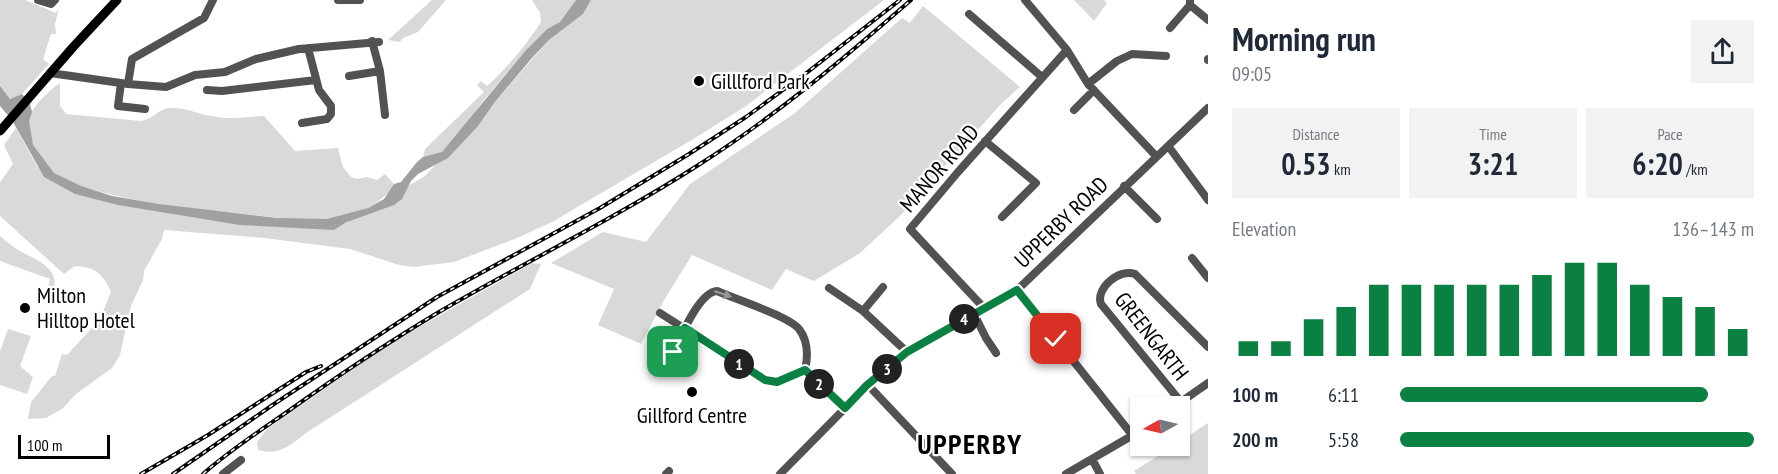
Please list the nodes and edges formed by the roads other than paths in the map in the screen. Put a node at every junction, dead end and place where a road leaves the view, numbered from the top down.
1 (38, 0) edge
2 (55, 0) edge
3 (213, 0) edge
4 (338, 0) edge
5 (360, 0) edge
6 (1025, 0) edge
7 (112, 1) edge
8 (1190, 3) edge
9 (969, 14) dead end
10 (1208, 20) edge
11 (1170, 28) dead end
12 (308, 48) junction
13 (1067, 50) junction
14 (1166, 56) dead end
15 (380, 71) junction
16 (50, 73) junction
17 (349, 76) dead end
18 (1042, 77) junction
19 (316, 80) junction
20 (124, 84) junction
21 (1088, 84) junction
22 (207, 90) dead end
23 (1094, 90) junction
24 (1208, 108) edge
25 (145, 109) dead end
26 (1074, 110) dead end
27 (385, 115) dead end
28 (302, 123) dead end
29 (0, 131) edge
30 (985, 141) junction
31 (1169, 147) junction
32 (1156, 156) junction
33 (1124, 186) junction
34 (1208, 200) edge
35 (1002, 217) dead end
36 (1157, 219) dead end
37 (1192, 258) dead end
38 (1208, 278) edge
39 (883, 286) dead end
40 (829, 288) dead end
41 (1017, 290) junction
42 (984, 308) junction
43 (863, 311) junction
44 (660, 313) dead end
45 (974, 314) junction
46 (685, 328) junction
47 (1208, 347) edge
48 (673, 352) dead end
49 (907, 352) junction
50 (996, 353) dead end
51 (805, 370) junction
52 (1208, 383) edge
53 (867, 385) junction
54 (1172, 396) edge
55 (1189, 396) edge
56 (845, 408) junction
57 (1130, 426) edge
58 (1130, 438) edge
59 (1092, 459) junction
60 (241, 460) dead end
61 (224, 473) edge
62 (780, 474) edge
63 (952, 474) edge
64 (1066, 474) edge
65 (1100, 474) edge

1 - 2 street
3 - 20 street
4 - 5 street
6 - 13 street
7 - 16 main road
8 - 10 street
8 - 11 street
9 - 18 street
12 - 15 street
12 - 19 street
12 - 20 street
13 - 18 street, MANOR ROAD
13 - 21 street
14 - 21 street
15 - 17 street
15 - 27 street
16 - 20 street
16 - 29 main road
18 - 30 street, MANOR ROAD
19 - 22 street
19 - 28 street
20 - 25 street
21 - 23 street
23 - 26 street
23 - 32 street
24 - 31 street, UPPERBY ROAD
30 - 35 street
30 - 42 street, MANOR ROAD
31 - 32 street, UPPERBY ROAD
31 - 34 street
32 - 33 street, UPPERBY ROAD
33 - 36 street
33 - 41 street, UPPERBY ROAD
37 - 38 street
39 - 43 street
40 - 43 street
41 - 42 street, UPPERBY ROAD
41 - 57 street
42 - 45 street, UPPERBY ROAD
43 - 49 street
44 - 46 street
45 - 49 street, UPPERBY ROAD
45 - 50 street
46 - 48 street
46 - 51 street
46 -> 51 street
47 - 54 street, GREENGARTH
49 - 53 street, UPPERBY ROAD
51 - 56 street
52 - 55 street
53 - 56 street, UPPERBY ROAD
53 - 63 street
56 - 62 street, UPPERBY ROAD
58 - 59 street
59 - 64 street
59 - 65 street
60 - 61 street

